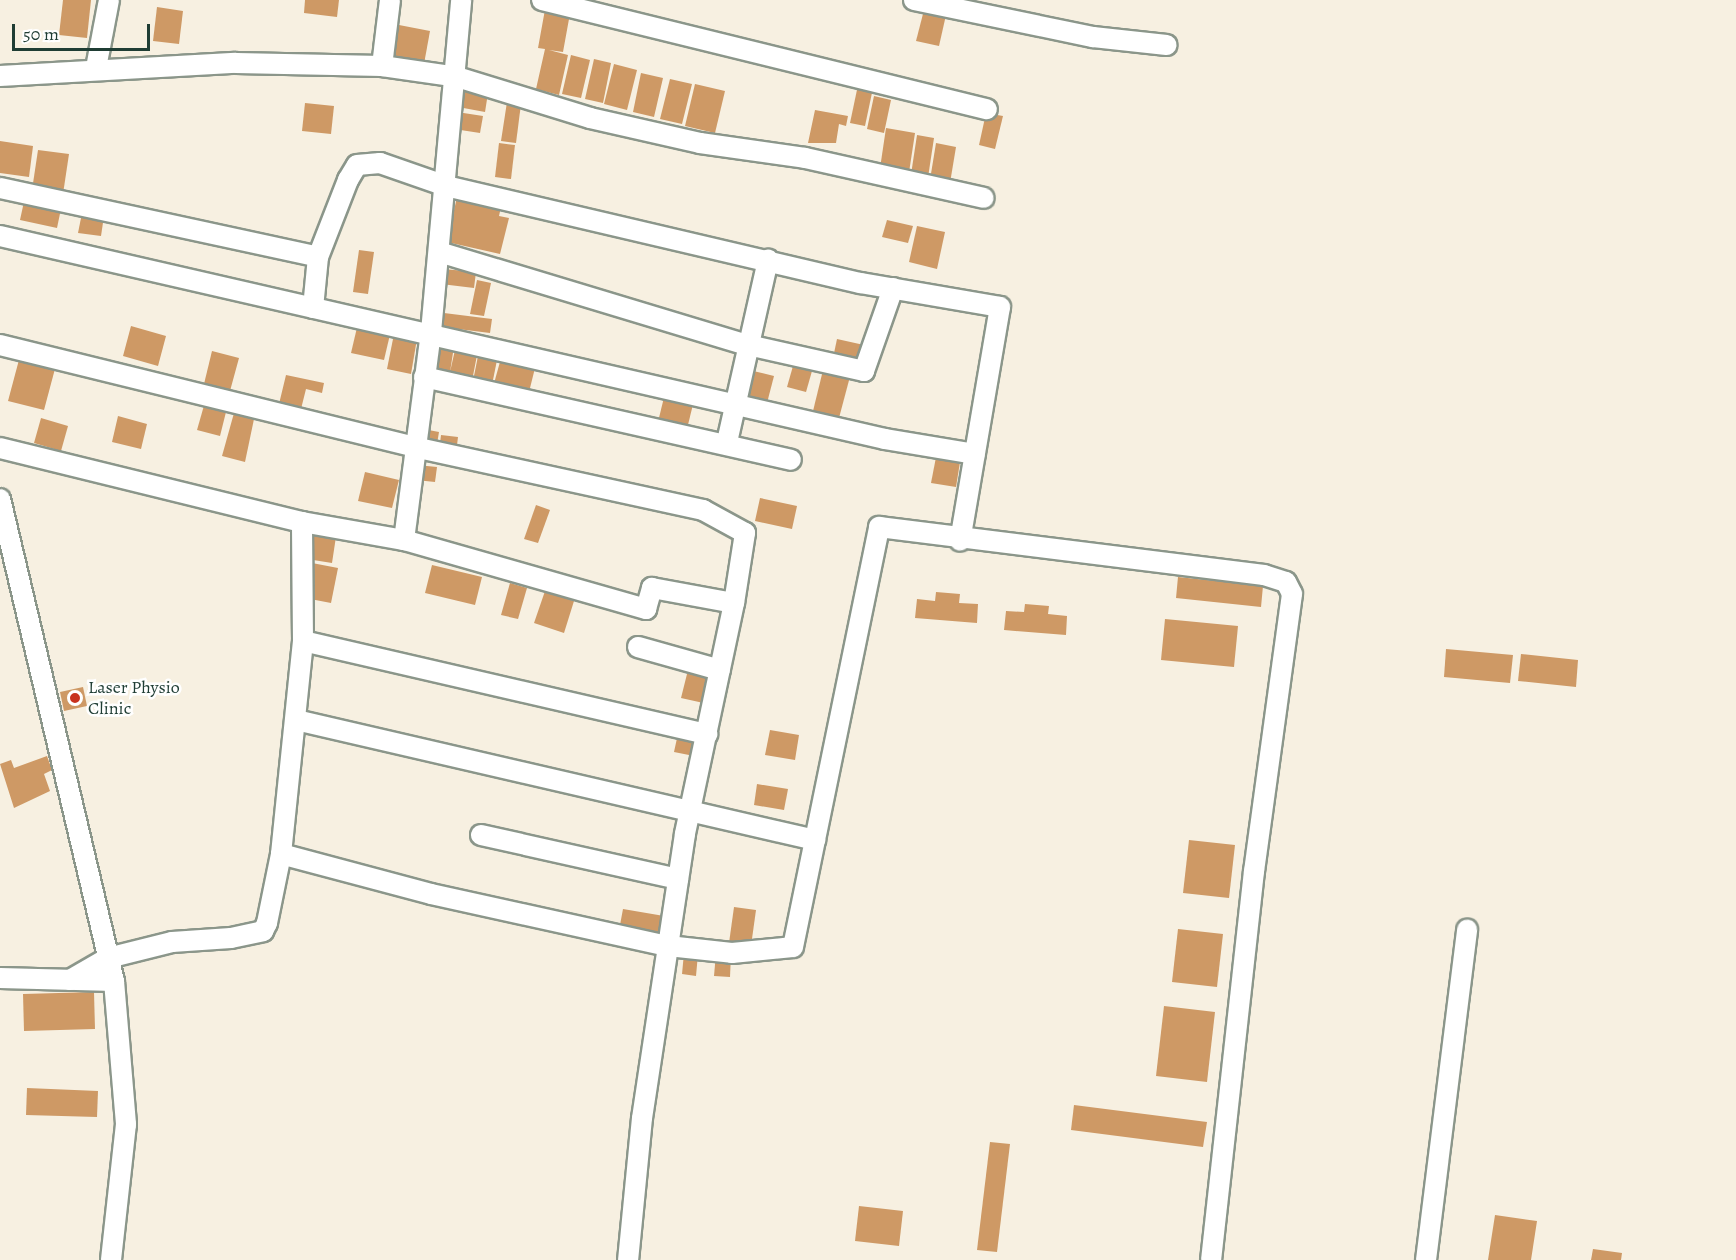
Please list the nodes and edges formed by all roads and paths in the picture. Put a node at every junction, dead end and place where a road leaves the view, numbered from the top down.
1 (109, 0) edge
2 (390, 0) edge
3 (460, 0) edge
4 (542, 0) edge
5 (914, 0) edge
6 (1167, 45) dead end
7 (382, 66) junction
8 (96, 68) junction
9 (0, 76) edge
10 (457, 77) junction
11 (987, 109) dead end
12 (446, 186) junction
13 (0, 188) edge
14 (984, 198) dead end
15 (0, 236) edge
16 (439, 252) junction
17 (318, 258) junction
18 (768, 260) junction
19 (893, 288) junction
20 (313, 308) junction
21 (431, 332) junction
22 (0, 345) edge
23 (748, 345) junction
24 (424, 377) junction
25 (735, 402) junction
26 (727, 442) junction
27 (414, 447) junction
28 (0, 448) edge
29 (975, 454) junction
30 (791, 460) dead end
31 (0, 499) edge
32 (302, 522) junction
33 (404, 540) junction
34 (960, 541) junction
35 (734, 603) junction
36 (303, 641) junction
37 (638, 646) dead end
38 (720, 670) junction
39 (296, 720) junction
40 (707, 734) junction
41 (690, 807) junction
42 (481, 836) dead end
43 (815, 840) junction
44 (281, 854) junction
45 (678, 879) junction
46 (1467, 930) dead end
47 (668, 946) junction
48 (108, 958) junction
49 (0, 978) edge
50 (70, 980) junction
51 (114, 981) junction
52 (111, 1260) edge
53 (628, 1260) edge
54 (1211, 1260) edge
55 (1426, 1260) edge

1 - 8 street
2 - 7 street
3 - 10 street
4 - 11 street
5 - 6 street
7 - 8 street
7 - 10 street
8 - 9 street
10 - 12 street
10 - 14 street
12 - 16 street
12 - 17 street
12 - 18 street
13 - 17 street
15 - 20 street
16 - 21 street
16 - 23 street
17 - 20 street
18 - 19 street
18 - 23 street
19 - 23 street
19 - 29 street
20 - 21 street
21 - 24 street
21 - 25 street
22 - 27 street
23 - 25 street
24 - 26 street
24 - 27 street
25 - 26 street
25 - 29 street
26 - 30 street
27 - 33 street
27 - 35 street
28 - 32 street
29 - 34 street
31 - 48 street
32 - 33 street
32 - 36 street
33 - 35 street
34 - 43 street
34 - 54 street
35 - 38 street
36 - 39 street
36 - 40 street
37 - 38 street
38 - 40 street
39 - 41 street
39 - 44 street
40 - 41 street
41 - 43 street
41 - 45 street
42 - 45 street
43 - 47 street
44 - 47 street
44 - 48 street
45 - 47 street
46 - 55 street
47 - 53 street
48 - 50 street
48 - 51 street
49 - 50 street
50 - 51 street
51 - 52 street

